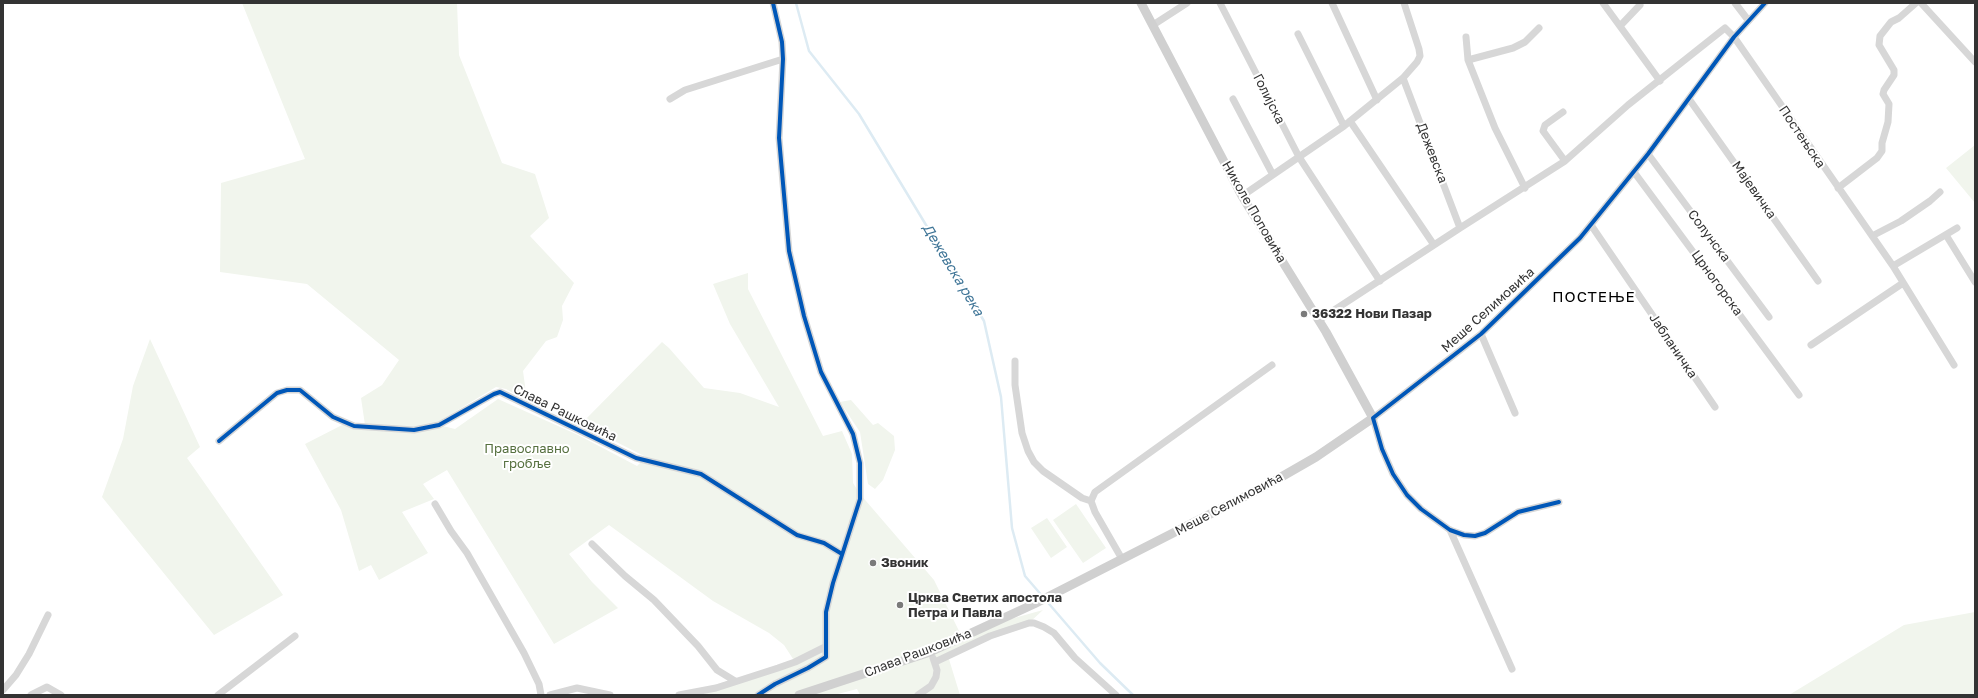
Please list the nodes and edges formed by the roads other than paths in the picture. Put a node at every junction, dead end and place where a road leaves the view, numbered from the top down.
1 (773, 3) edge
2 (1141, 3) edge
3 (1187, 3) edge
4 (1220, 3) edge
5 (1332, 3) edge
6 (1404, 3) edge
7 (1603, 3) edge
8 (1735, 3) edge
9 (1765, 3) edge
10 (1916, 3) edge
11 (1921, 3) edge
12 (1640, 5) dead end
13 (1748, 20) junction
14 (1154, 25) junction
15 (1620, 26) junction
16 (1538, 28) dead end
17 (1298, 34) dead end
18 (1466, 37) dead end
19 (1734, 37) junction
20 (783, 59) junction
21 (1468, 60) junction
22 (1975, 62) edge
23 (1403, 78) junction
24 (1660, 81) junction
25 (670, 99) dead end
26 (1233, 99) dead end
27 (1689, 99) junction
28 (1377, 100) junction
29 (1563, 112) dead end
30 (1350, 121) junction
31 (1344, 126) junction
32 (1648, 154) junction
33 (1299, 157) junction
34 (1565, 161) junction
35 (1634, 172) junction
36 (1273, 175) junction
37 (1525, 188) junction
38 (1838, 188) junction
39 (1940, 192) dead end
40 (1242, 196) junction
41 (1591, 225) junction
42 (1460, 228) junction
43 (1957, 228) dead end
44 (1946, 235) junction
45 (1872, 236) junction
46 (1434, 245) junction
47 (1893, 266) junction
48 (1818, 281) dead end
49 (1380, 282) junction
50 (1975, 282) edge
51 (1903, 283) junction
52 (1769, 317) dead end
53 (1319, 320) junction
54 (1481, 334) junction
55 (1811, 345) dead end
56 (1015, 361) dead end
57 (1272, 365) dead end
58 (1954, 365) dead end
59 (1799, 395) dead end
60 (1715, 407) dead end
61 (1515, 413) dead end
62 (1373, 418) junction
63 (219, 441) dead end
64 (1091, 501) junction
65 (1559, 502) dead end
66 (435, 504) dead end
67 (1450, 530) junction
68 (592, 544) dead end
69 (842, 554) junction
70 (1122, 559) junction
71 (1067, 588) joint
72 (48, 615) dead end
73 (295, 636) dead end
74 (825, 647) junction
75 (930, 652) junction
76 (935, 662) junction
77 (1512, 669) dead end
78 (735, 681) junction
79 (3, 690) edge
80 (31, 695) edge
81 (61, 695) edge
82 (218, 695) edge
83 (541, 695) edge
84 (550, 695) edge
85 (610, 695) edge
86 (679, 695) edge
87 (758, 695) edge
88 (799, 695) edge
89 (918, 695) edge
90 (1116, 695) edge

1 - 20 street
2 - 14 main road, Николе Поповића
3 - 14 street
4 - 33 street, Голијска
5 - 28 street
6 - 23 street
7 - 15 street
8 - 13 street
9 - 13 street, Меше Селимовића
10 - 38 street
11 - 22 street
12 - 15 street
13 - 19 street, Меше Селимовића
14 - 40 main road, Николе Поповића
15 - 24 street
16 - 21 street
17 - 31 street
18 - 21 street
19 - 24 street
19 - 27 street, Меше Селимовића
19 - 38 street, Постењска
20 - 25 street
20 - 69 street
21 - 37 street
23 - 28 street
23 - 42 street, Дежевска
24 - 34 street
26 - 36 street
27 - 32 street, Меше Селимовића
27 - 48 street, Мајевичка
28 - 30 street
29 - 34 street
30 - 31 street
30 - 46 street
31 - 33 street
32 - 35 street, Меше Селимовића
32 - 52 street, Солунска
33 - 36 street
33 - 49 street
34 - 37 street
35 - 41 street, Меше Селимовића
35 - 59 street, Црногорска
36 - 40 street
37 - 42 street
38 - 45 street, Постењска
39 - 45 street
40 - 53 main road, Николе Поповића
41 - 54 street, Меше Селимовића
41 - 60 street, Јабланичка
42 - 46 street
43 - 44 street
44 - 47 street
44 - 50 street
45 - 47 street, Постењска
46 - 49 street
47 - 51 street, Постењска
49 - 53 street
51 - 55 street
51 - 58 street, Постењска
53 - 62 main road, Николе Поповића
54 - 61 street
54 - 62 street, Меше Селимовића
56 - 64 street
57 - 64 street
62 - 67 street
62 - 70 main road, Меше Селимовића
63 - 69 street, Слава Рашковића
64 - 70 street
65 - 67 street
66 - 83 street
67 - 77 street
68 - 78 street
69 - 74 street
70 - 71 main road, Меше Селимовића
71 - 75 main road, Слава Рашковића
72 - 79 street
73 - 82 street
74 - 78 street
74 - 87 street
75 - 76 street
75 - 88 main road, Слава Рашковића
76 - 89 street, Слава Рашковића
76 - 90 street, Слава Рашковића
78 - 86 street
80 - 81 street
84 - 85 street

